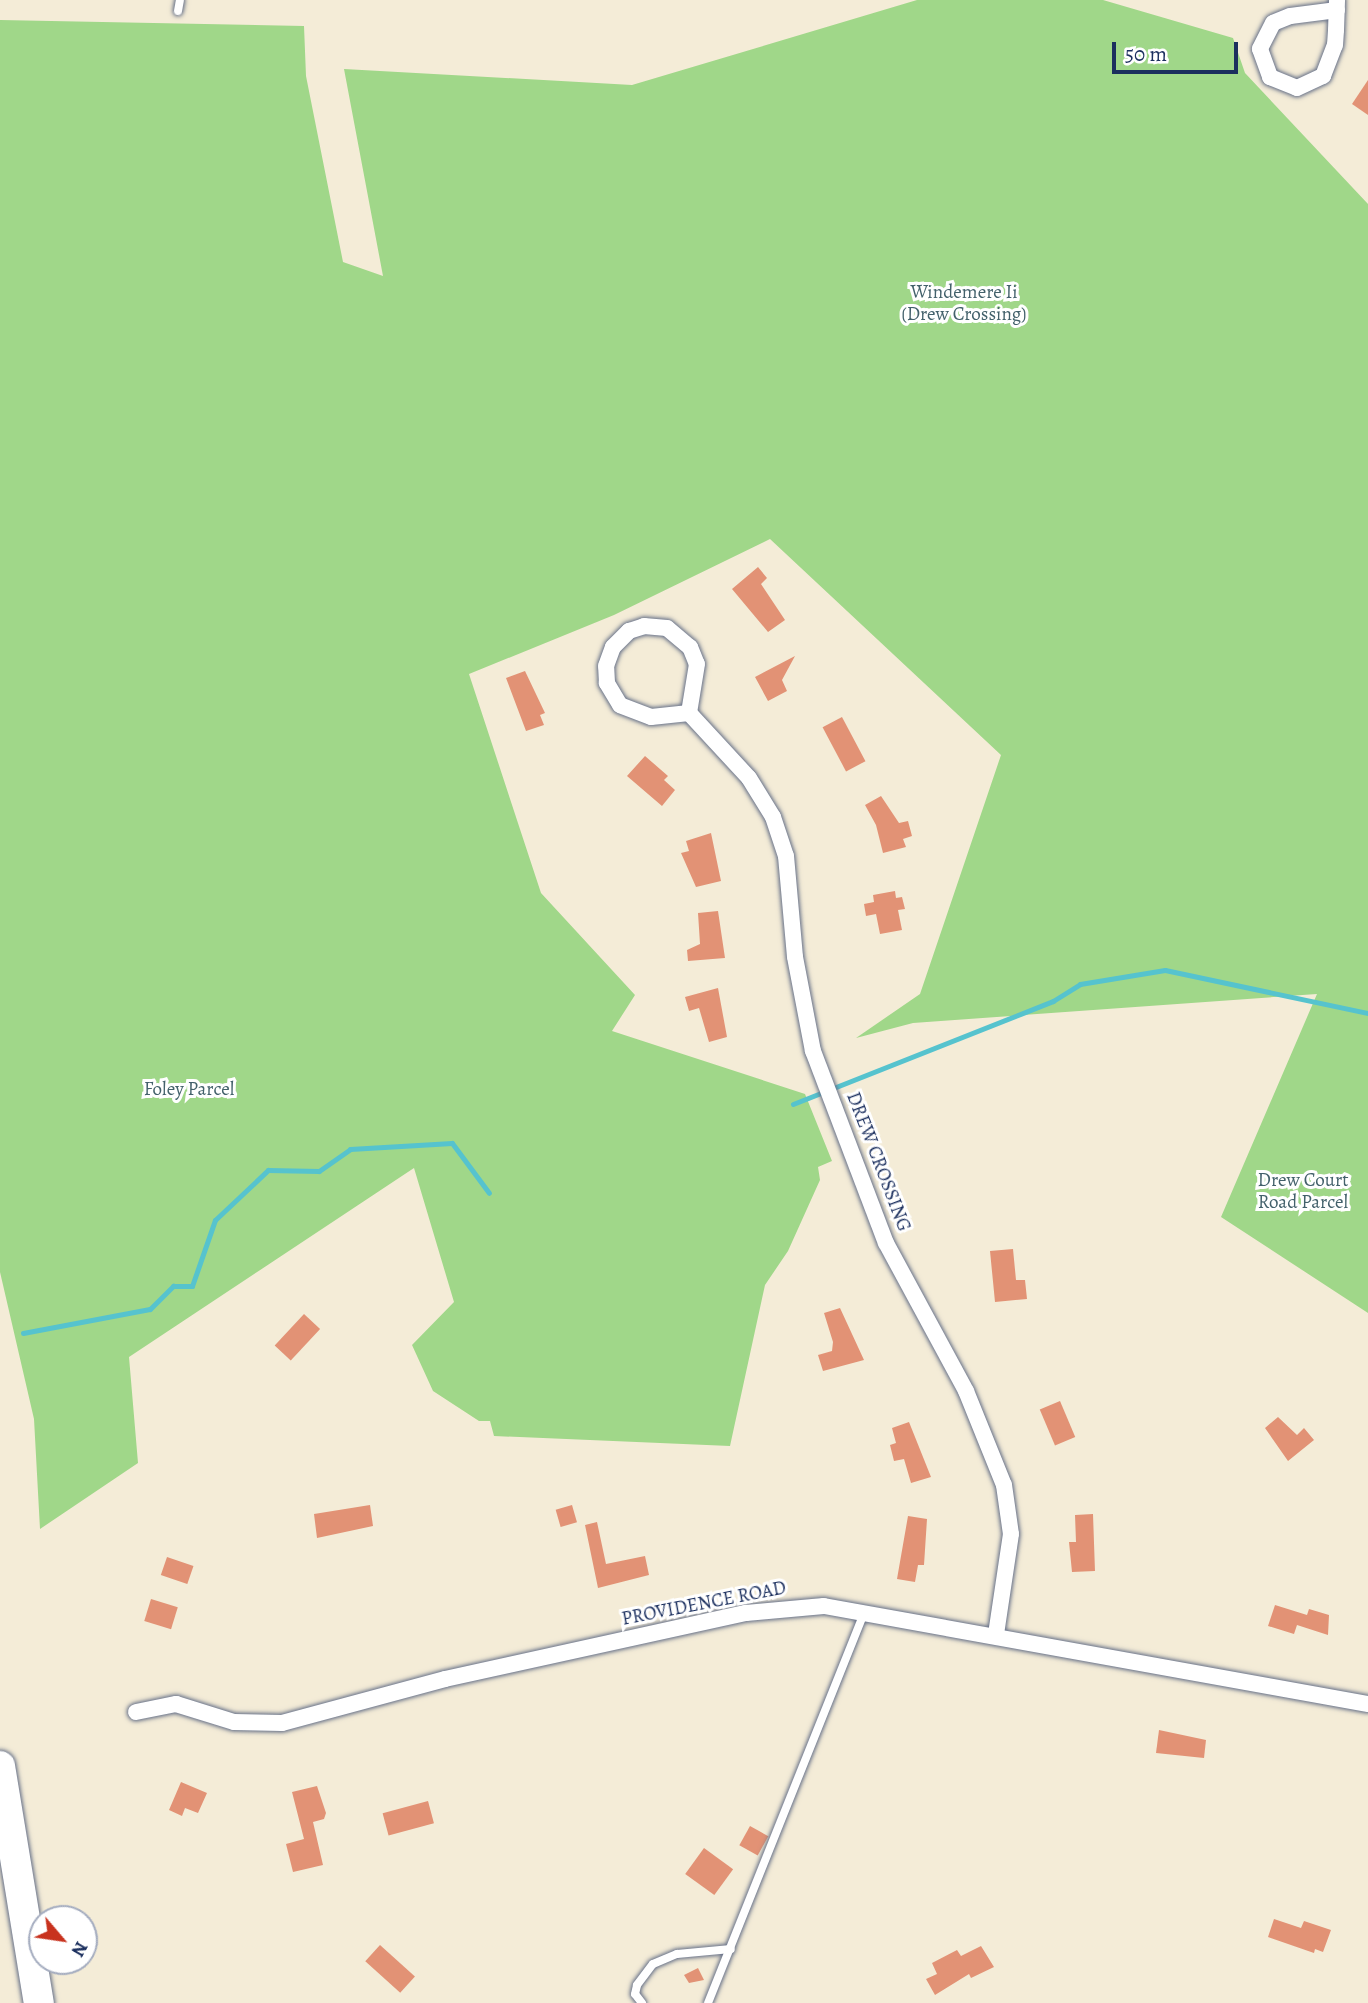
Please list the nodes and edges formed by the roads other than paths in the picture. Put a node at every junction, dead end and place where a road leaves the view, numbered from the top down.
1 (180, 0) edge
2 (1337, 5) edge
3 (178, 11) dead end
4 (689, 713) junction
5 (864, 1612) junction
6 (996, 1634) junction
7 (1368, 1704) edge
8 (136, 1712) dead end
9 (0, 1766) edge
10 (731, 1949) junction
11 (39, 2003) edge
12 (642, 2003) edge
13 (708, 2003) edge

1 - 3 lane
2 - 2 street
4 - 4 street
4 - 6 street, DREW CROSSING
5 - 6 street, PROVIDENCE ROAD
5 - 8 street, PROVIDENCE ROAD
5 - 10 lane
6 - 7 street, PROVIDENCE ROAD
9 - 11 highway
10 - 12 lane
10 - 13 lane

